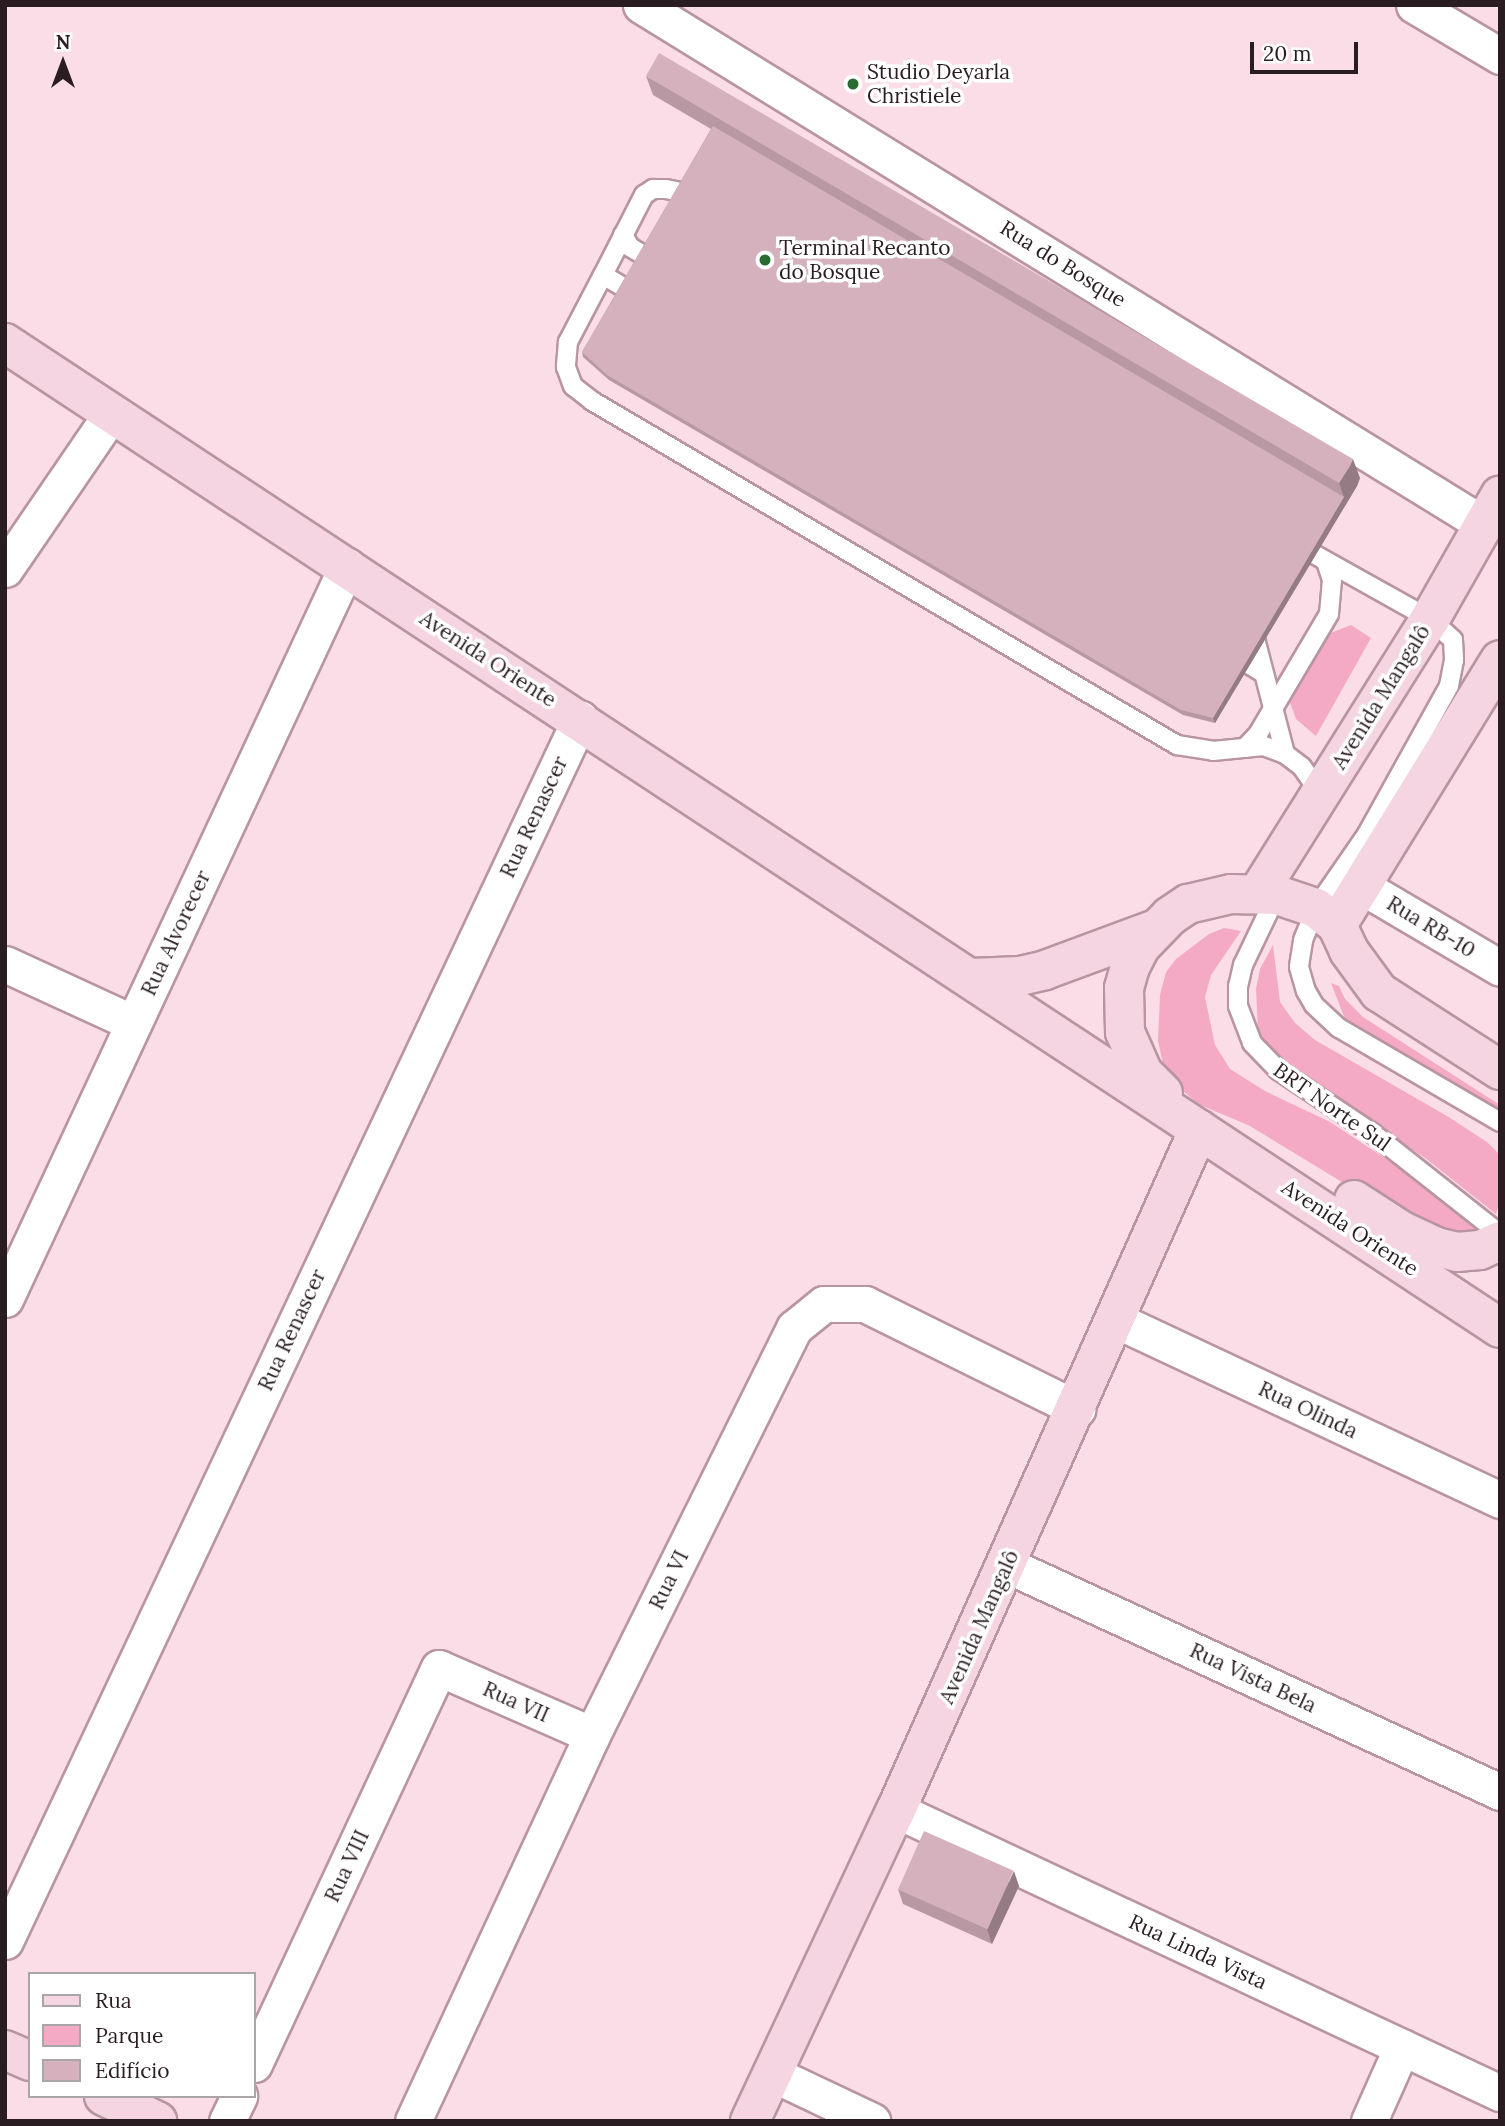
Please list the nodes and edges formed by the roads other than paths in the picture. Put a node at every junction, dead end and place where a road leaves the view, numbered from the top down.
1 (640, 5) edge
2 (1414, 5) edge
3 (1500, 56) edge
4 (716, 212) edge
5 (623, 235) junction
6 (603, 275) junction
7 (677, 276) edge
8 (650, 303) edge
9 (5, 343) edge
10 (112, 413) junction
11 (1492, 510) edge
12 (1279, 534) edge
13 (1326, 562) junction
14 (346, 566) junction
15 (5, 569) edge
16 (1247, 616) edge
17 (1430, 619) junction
18 (1216, 645) edge
19 (1500, 660) edge
20 (1263, 673) junction
21 (1273, 710) junction
22 (580, 719) junction
23 (1245, 748) junction
24 (1285, 754) junction
25 (1321, 793) junction
26 (1362, 886) junction
27 (1267, 894) junction
28 (1326, 917) junction
29 (1153, 930) junction
30 (5, 964) edge
31 (1500, 968) edge
32 (970, 978) junction
33 (133, 1023) junction
34 (1500, 1070) edge
35 (1500, 1122) edge
36 (1199, 1129) junction
37 (1240, 1156) junction
38 (1500, 1234) edge
39 (1500, 1241) edge
40 (5, 1299) edge
41 (1116, 1320) junction
42 (1500, 1328) edge
43 (1077, 1409) junction
44 (1500, 1500) edge
45 (1007, 1565) junction
46 (439, 1668) joint
47 (592, 1735) junction
48 (1500, 1792) edge
49 (896, 1811) junction
50 (5, 1941) edge
51 (1402, 2047) junction
52 (5, 2050) edge
53 (256, 2060) edge
54 (28, 2061) edge
55 (773, 2074) junction
56 (1500, 2093) edge
57 (108, 2098) edge
58 (238, 2098) edge
59 (157, 2121) edge
60 (227, 2121) edge
61 (413, 2121) edge
62 (750, 2121) edge
63 (872, 2121) edge
64 (1369, 2121) edge

1 - 11 street, Rua do Bosque
2 - 3 street
4 - 5 lane
5 - 6 lane
5 - 7 lane
6 - 8 lane
6 - 23 lane
9 - 10 main road, Avenida Oriente
10 - 14 main road, Avenida Oriente
10 - 15 street
11 - 17 main road, Avenida Mangalô
12 - 13 lane
13 - 17 lane
13 - 21 lane
14 - 22 main road, Avenida Oriente
14 - 33 street, Rua Alvorecer
16 - 20 lane
17 - 25 main road, Avenida Mangalô
17 - 28 lane
18 - 20 lane
19 - 26 main road
20 - 21 lane
21 - 23 lane
21 - 24 lane
22 - 32 main road, Avenida Oriente
22 - 50 street, Rua Renascer
23 - 24 lane
24 - 25 lane
25 - 27 main road, Avenida Mangalô
26 - 28 main road
26 - 31 street, Rua RB-10
27 - 28 main road, Avenida Oriente
27 - 29 main road, Avenida Oriente
27 - 38 lane, BRT Norte Sul
28 - 34 main road
28 - 35 lane
29 - 32 main road, Avenida Oriente
29 - 36 main road, Avenida Oriente
30 - 33 street
32 - 36 main road, Avenida Oriente
33 - 40 street, Rua Alvorecer
36 - 37 main road, Avenida Oriente
36 - 41 main road, Avenida Mangalô
37 - 39 main road
37 - 42 main road, Avenida Oriente
41 - 43 main road, Avenida Mangalô
41 - 44 street, Rua Olinda
43 - 45 main road, Avenida Mangalô
43 - 47 street, Rua VI
45 - 48 street, Rua Vista Bela
45 - 49 main road, Avenida Mangalô
46 - 47 street, Rua VII
46 - 53 street, Rua VIII
47 - 61 street, Rua VI
49 - 51 street, Rua Linda Vista
49 - 55 main road, Avenida Mangalô
51 - 56 street, Rua Linda Vista
51 - 64 street
52 - 54 main road
55 - 62 main road, Avenida Mangalô
55 - 63 street
57 - 59 main road
58 - 60 street

